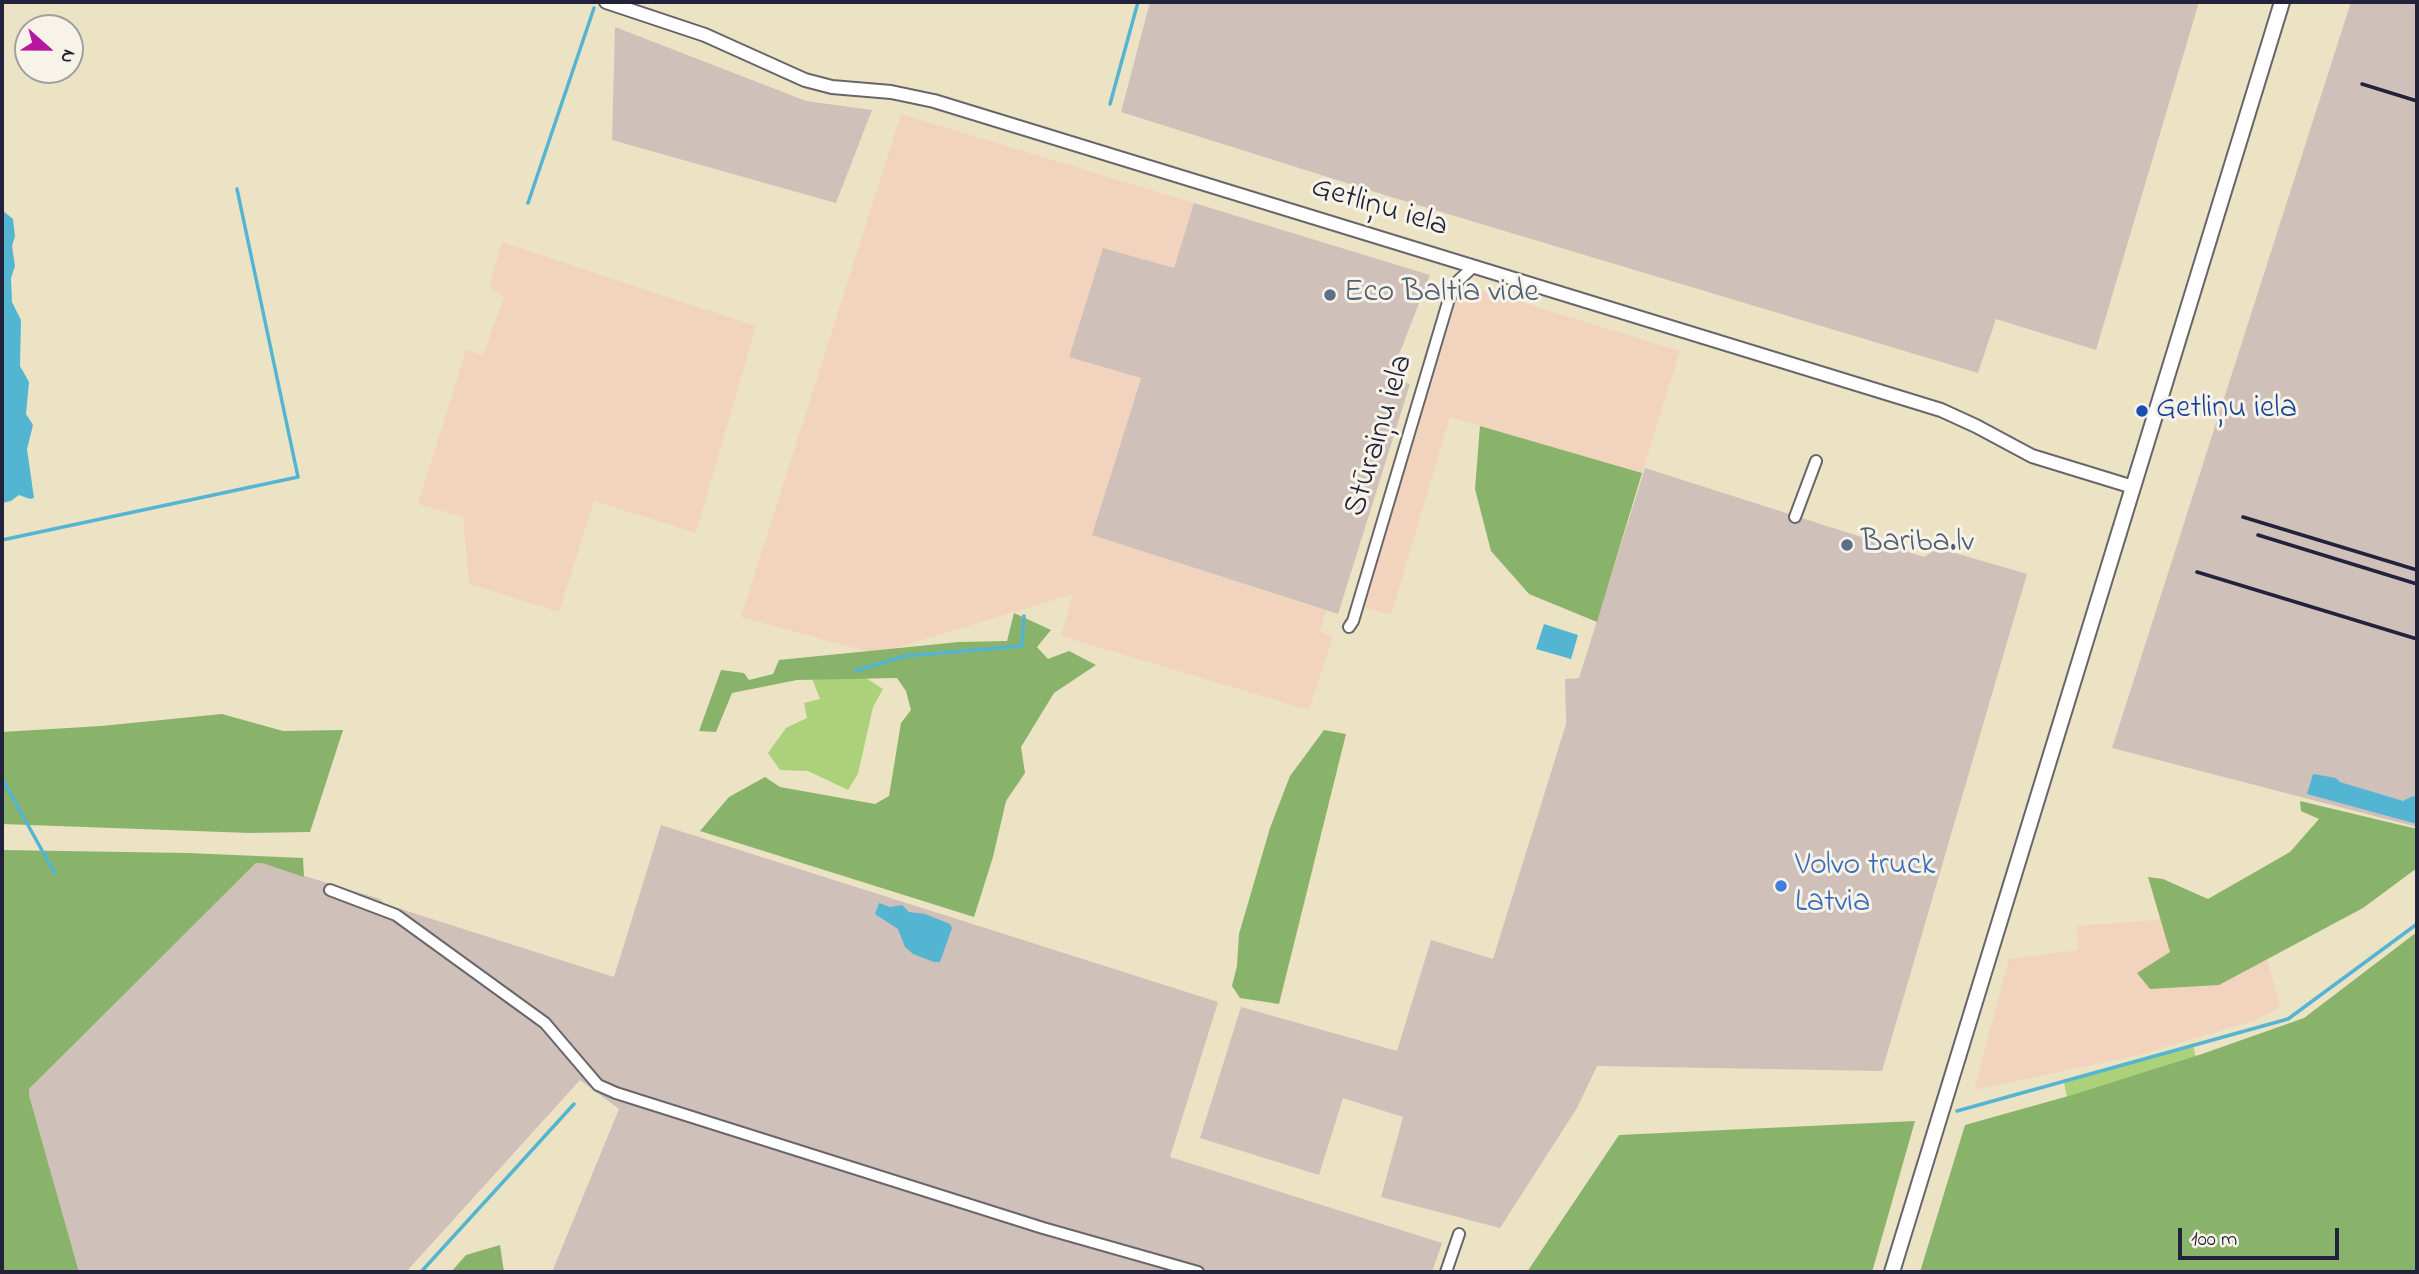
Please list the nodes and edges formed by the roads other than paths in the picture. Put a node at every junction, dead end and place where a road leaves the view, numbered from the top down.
1 (606, 2) edge
2 (2283, 2) edge
3 (1474, 267) junction
4 (1816, 461) dead end
5 (2133, 487) junction
6 (1795, 517) dead end
7 (1349, 627) dead end
8 (330, 890) dead end
9 (1459, 1234) dead end
10 (1198, 1272) edge
11 (1446, 1272) edge
12 (1892, 1272) edge

1 - 3 street, Getliņu iela
2 - 5 main road
3 - 5 street, Getliņu iela
3 - 7 street, Stūraiņu iela
4 - 6 street
5 - 12 main road
8 - 10 street
9 - 11 street

